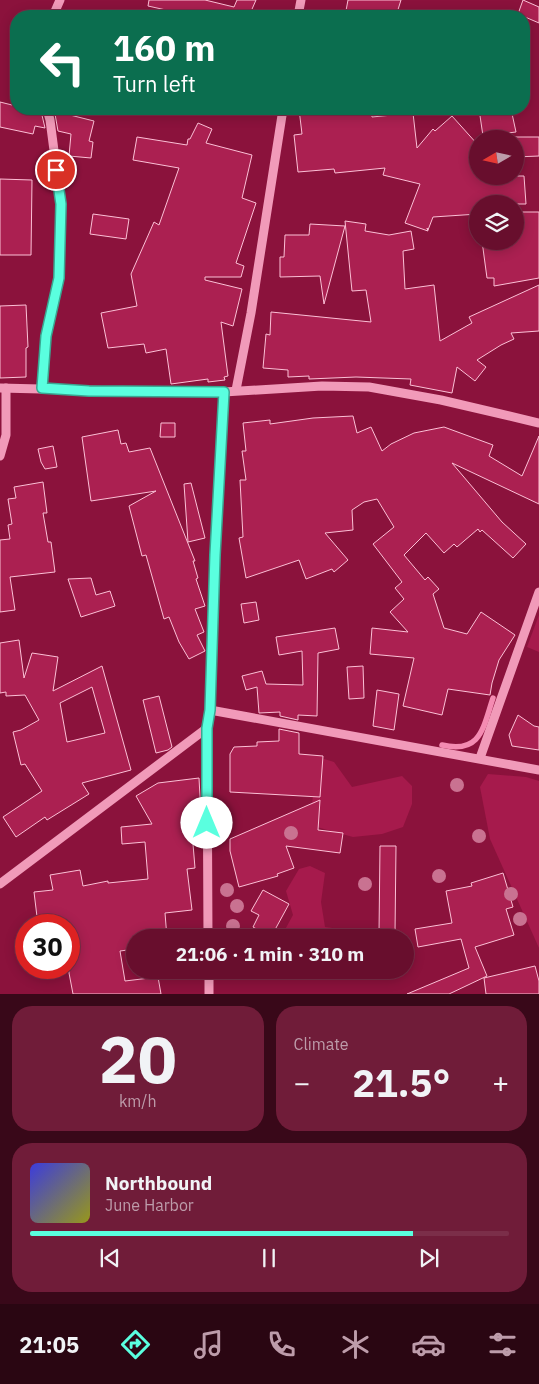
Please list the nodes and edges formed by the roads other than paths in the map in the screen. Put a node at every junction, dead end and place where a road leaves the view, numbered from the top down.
1 (49, 115) edge
2 (282, 115) edge
3 (3, 388) edge
4 (42, 388) junction
5 (236, 390) junction
6 (224, 392) junction
7 (539, 423) edge
8 (0, 456) edge
9 (539, 592) edge
10 (210, 710) junction
11 (207, 728) junction
12 (480, 758) junction
13 (539, 770) edge
14 (0, 884) edge
15 (208, 929) edge
16 (209, 979) edge
17 (209, 994) edge

1 - 4 street
2 - 5 street
3 - 4 street
3 - 8 street
4 - 6 street
5 - 6 street
5 - 7 street
6 - 10 street
9 - 12 street
10 - 11 street
10 - 12 street
11 - 14 street
11 - 15 street
12 - 13 street
16 - 17 street

